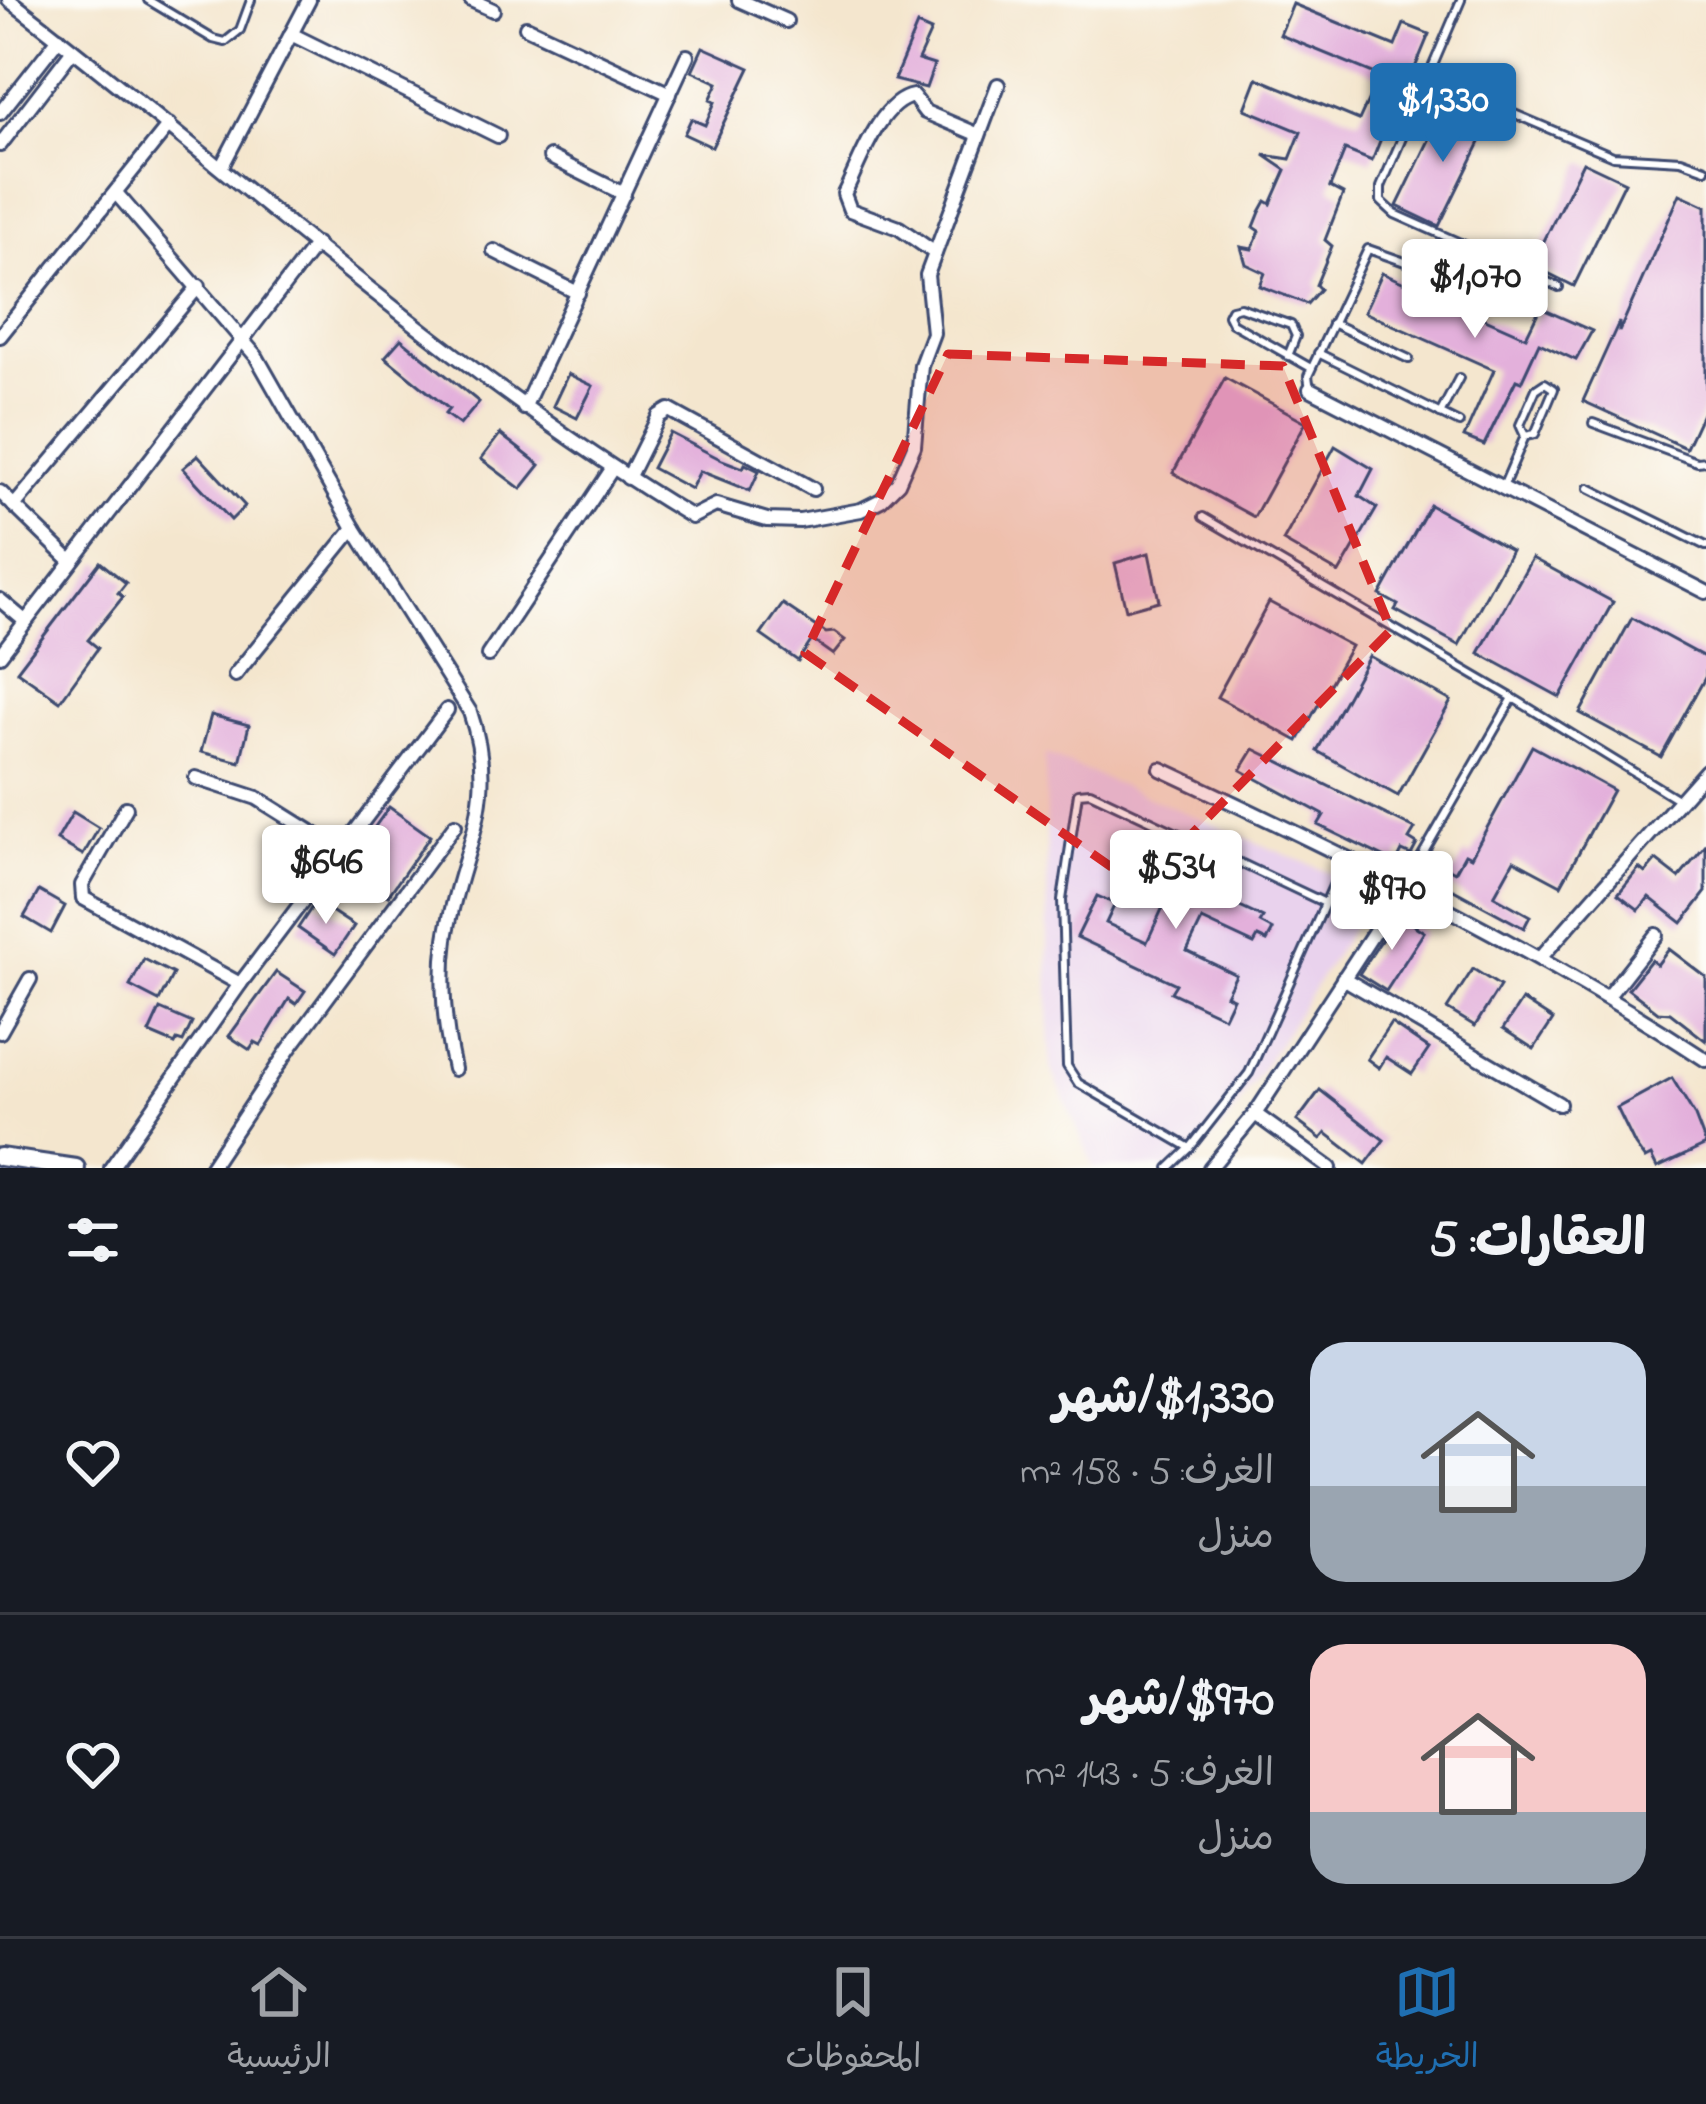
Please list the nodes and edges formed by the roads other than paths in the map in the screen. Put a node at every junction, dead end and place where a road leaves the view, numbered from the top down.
1 (9, 0) edge
2 (148, 0) edge
3 (251, 0) edge
4 (309, 0) edge
5 (471, 0) edge
6 (740, 0) edge
7 (1461, 0) edge
8 (493, 10) dead end
9 (786, 21) dead end
10 (526, 27) dead end
11 (291, 34) junction
12 (59, 38) junction
13 (73, 50) junction
14 (687, 56) dead end
15 (1428, 77) junction
16 (998, 85) dead end
17 (670, 94) junction
18 (0, 113) edge
19 (169, 124) junction
20 (979, 135) junction
21 (498, 136) dead end
22 (0, 145) edge
23 (550, 157) dead end
24 (222, 166) junction
25 (1706, 170) edge
26 (116, 193) junction
27 (624, 194) junction
28 (316, 244) junction
29 (494, 251) dead end
30 (934, 253) junction
31 (1456, 280) dead end
32 (199, 286) junction
33 (1559, 287) dead end
34 (578, 292) junction
35 (1332, 323) junction
36 (0, 336) edge
37 (244, 339) junction
38 (1318, 353) junction
39 (1288, 356) junction
40 (1409, 359) dead end
41 (1311, 368) junction
42 (1459, 378) dead end
43 (1310, 388) joint
44 (524, 408) junction
45 (1440, 414) junction
46 (1593, 423) dead end
47 (1459, 424) dead end
48 (1526, 436) junction
49 (1706, 461) edge
50 (612, 469) junction
51 (628, 478) junction
52 (1503, 488) junction
53 (1589, 488) dead end
54 (814, 489) dead end
55 (0, 493) edge
56 (14, 506) junction
57 (1203, 517) dead end
58 (354, 528) junction
59 (1706, 546) edge
60 (71, 561) junction
61 (1706, 592) edge
62 (0, 600) edge
63 (25, 621) junction
64 (0, 655) edge
65 (488, 655) dead end
66 (235, 675) dead end
67 (1513, 698) junction
68 (447, 710) dead end
69 (1161, 769) dead end
70 (1706, 771) edge
71 (196, 778) dead end
72 (1680, 801) junction
73 (126, 808) dead end
74 (455, 825) dead end
75 (340, 850) junction
76 (1346, 856) junction
77 (1405, 885) junction
78 (1325, 903) junction
79 (1656, 935) dead end
80 (1541, 957) junction
81 (1343, 978) junction
82 (30, 979) dead end
83 (240, 984) junction
84 (1608, 996) junction
85 (0, 1032) edge
86 (1706, 1060) edge
87 (454, 1069) dead end
88 (1559, 1104) dead end
89 (1255, 1114) junction
90 (1190, 1148) junction
91 (0, 1157) edge
92 (76, 1168) edge
93 (112, 1168) edge
94 (210, 1168) edge
95 (1168, 1168) edge
96 (1210, 1168) edge
97 (1330, 1168) edge

1 - 12 street
2 - 3 lane
4 - 11 street
5 - 8 street
6 - 9 street
7 - 15 lane
10 - 17 street
11 - 21 street
11 - 24 street
12 - 13 street
12 - 18 street
13 - 19 street
13 - 22 street
14 - 17 street
15 - 25 lane
15 - 33 lane
16 - 20 street
17 - 27 street
19 - 24 street
19 - 26 street
20 - 30 street
20 - 30 street
23 - 27 street
24 - 28 street
26 - 32 street
26 - 36 street
27 - 34 street
28 - 37 street
28 - 44 street
29 - 34 street
30 - 51 street
31 - 35 lane
32 - 37 street
32 - 56 street
34 - 44 street
35 - 38 lane
35 - 40 lane
37 - 58 street
37 - 60 street
38 - 41 lane
38 - 45 lane
39 - 39 lane
39 - 41 lane
41 - 43 lane
42 - 45 lane
43 - 52 street
44 - 50 street
45 - 47 lane
46 - 49 lane
48 - 48 lane
48 - 52 lane
50 - 51 street
50 - 65 street
51 - 54 street
52 - 61 street
53 - 59 lane
55 - 56 street
56 - 60 street
57 - 67 lane
58 - 66 street
58 - 87 street
60 - 63 street
62 - 63 street
63 - 64 street
67 - 72 lane
67 - 77 lane
68 - 75 street
69 - 76 street
70 - 72 street
71 - 75 street
72 - 80 street
73 - 83 street
74 - 94 street
75 - 83 street
76 - 77 street
76 - 78 lane
77 - 80 street
77 - 81 street
78 - 90 lane
78 - 90 lane
79 - 84 street
80 - 84 street
81 - 88 street
81 - 89 street
82 - 85 street
83 - 93 street
84 - 86 street
89 - 96 street
89 - 97 street
90 - 95 lane
91 - 92 street

